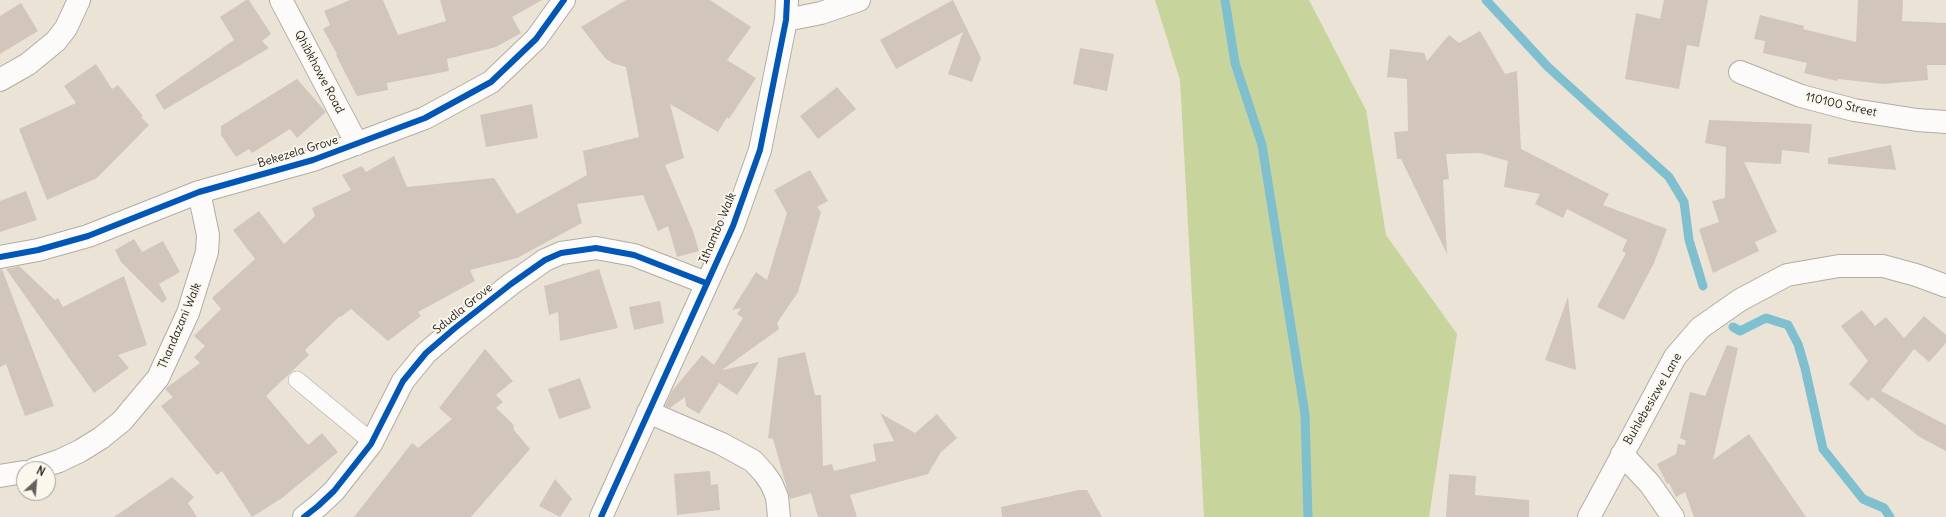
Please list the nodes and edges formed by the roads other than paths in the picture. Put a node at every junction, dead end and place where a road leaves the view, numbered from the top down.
1 (79, 0) edge
2 (281, 0) edge
3 (564, 0) edge
4 (859, 0) edge
5 (787, 10) edge
6 (1740, 72) dead end
7 (0, 80) edge
8 (1946, 122) edge
9 (357, 144) junction
10 (199, 192) junction
11 (0, 256) edge
12 (706, 283) junction
13 (1946, 286) edge
14 (297, 380) dead end
15 (648, 412) junction
16 (372, 442) junction
17 (1622, 454) junction
18 (56, 462) edge
19 (16, 473) edge
20 (0, 476) edge
21 (304, 517) edge
22 (601, 517) edge
23 (779, 517) edge
24 (1589, 517) edge
25 (1673, 517) edge

1 - 7 street
2 - 9 street, Qhibkhowe Road
3 - 9 street, Bekezela Grove
4 - 5 street
5 - 12 street, Ithambo Walk
6 - 8 street, 110100 Street
9 - 10 street, Bekezela Grove
10 - 11 street, Bekezela Grove
10 - 18 street, Thandazani Walk
12 - 15 street, Ithambo Walk
12 - 16 street, Sdudla Grove
13 - 17 street, Buhlebesizwe Lane
14 - 16 lane
15 - 22 street, Ithambo Walk
15 - 23 street
16 - 21 street, Sdudla Grove
17 - 24 street, Buhlebesizwe Lane
17 - 25 street
19 - 20 street

